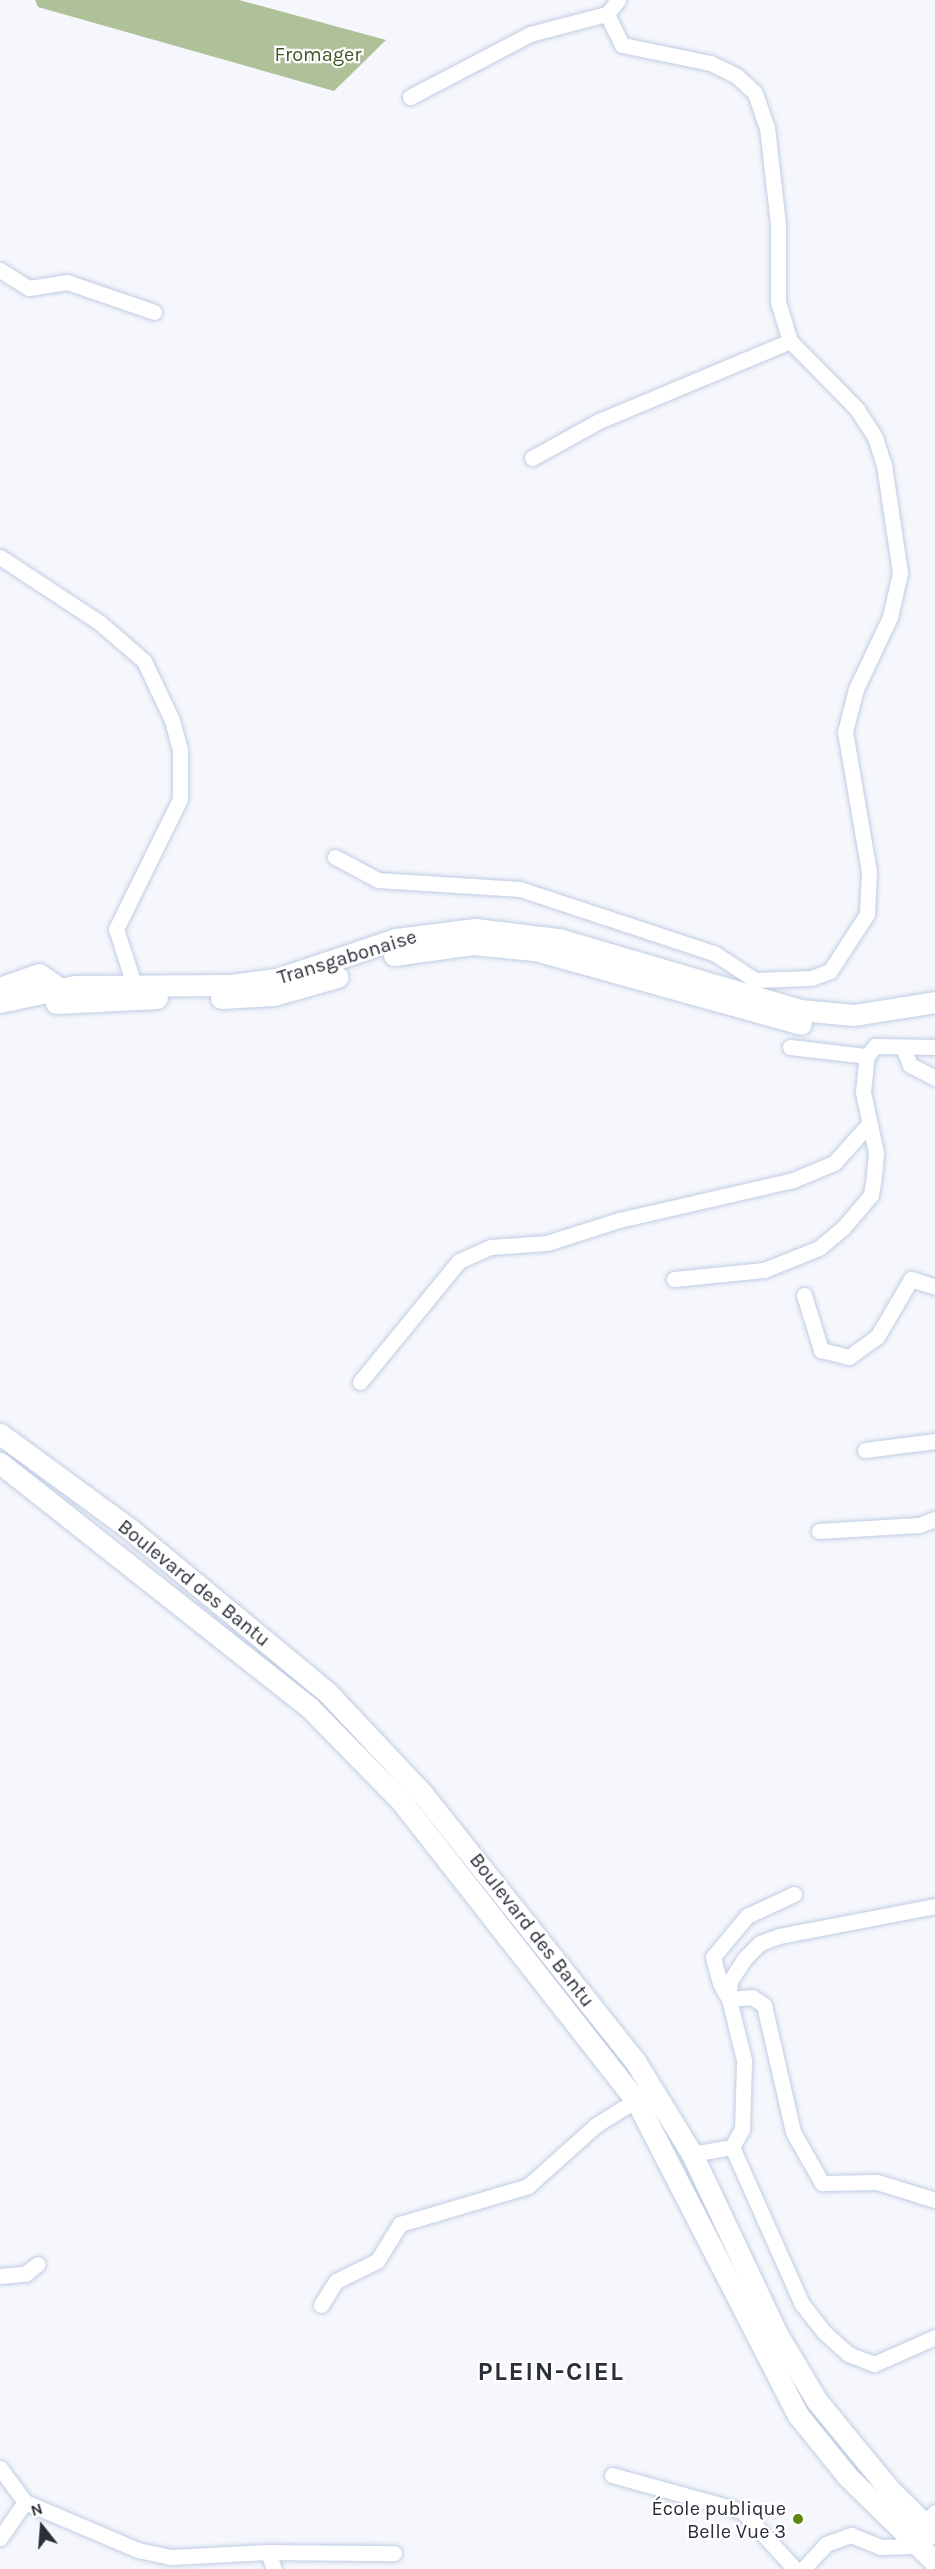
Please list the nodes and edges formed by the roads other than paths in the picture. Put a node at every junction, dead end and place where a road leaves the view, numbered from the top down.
1 (618, 0) edge
2 (607, 14) junction
3 (410, 97) dead end
4 (0, 270) edge
5 (154, 312) dead end
6 (790, 341) junction
7 (532, 458) dead end
8 (0, 557) edge
9 (335, 857) dead end
10 (134, 984) junction
11 (0, 988) edge
12 (59, 988) junction
13 (751, 989) junction
14 (0, 1002) edge
15 (935, 1002) edge
16 (0, 1016) edge
17 (935, 1016) edge
18 (790, 1047) dead end
19 (935, 1047) edge
20 (904, 1050) junction
21 (867, 1056) junction
22 (935, 1078) edge
23 (868, 1125) junction
24 (674, 1279) dead end
25 (935, 1287) edge
26 (804, 1295) dead end
27 (360, 1383) dead end
28 (0, 1434) edge
29 (935, 1441) edge
30 (866, 1450) dead end
31 (0, 1463) edge
32 (935, 1519) edge
33 (819, 1531) dead end
34 (794, 1894) dead end
35 (935, 1906) edge
36 (729, 1999) junction
37 (636, 2100) junction
38 (732, 2147) junction
39 (692, 2154) junction
40 (935, 2200) edge
41 (38, 2264) dead end
42 (0, 2276) edge
43 (321, 2305) dead end
44 (935, 2337) edge
45 (0, 2468) edge
46 (612, 2475) dead end
47 (25, 2502) junction
48 (928, 2529) edge
49 (0, 2538) edge
50 (268, 2552) junction
51 (394, 2553) dead end
52 (935, 2562) edge
53 (803, 2568) edge
54 (274, 2569) edge

1 - 2 street
2 - 3 street
2 - 6 street
4 - 5 street
6 - 7 street
6 - 13 street
8 - 10 street
9 - 13 street
10 - 12 highway, Transgabonaise
10 - 13 highway, Transgabonaise
11 - 12 highway
12 - 14 highway, Transgabonaise
13 - 15 highway, Transgabonaise
16 - 17 highway, Transgabonaise
18 - 21 street
19 - 20 street
20 - 21 street
20 - 22 street
21 - 23 street
23 - 24 street
23 - 27 street
25 - 26 street
28 - 39 highway, Boulevard des Bantu
29 - 30 street
31 - 37 highway, Boulevard des Bantu
32 - 33 street
34 - 36 street
35 - 36 street
36 - 38 street
36 - 40 street
37 - 43 street
37 - 48 highway, Boulevard des Bantu
38 - 39 street
38 - 44 street
39 - 48 highway, Boulevard des Bantu
41 - 42 street
45 - 47 street
46 - 53 street
47 - 49 street
47 - 50 street
48 - 52 highway, Boulevard des Bantu
48 - 53 street
50 - 51 street
50 - 54 street

